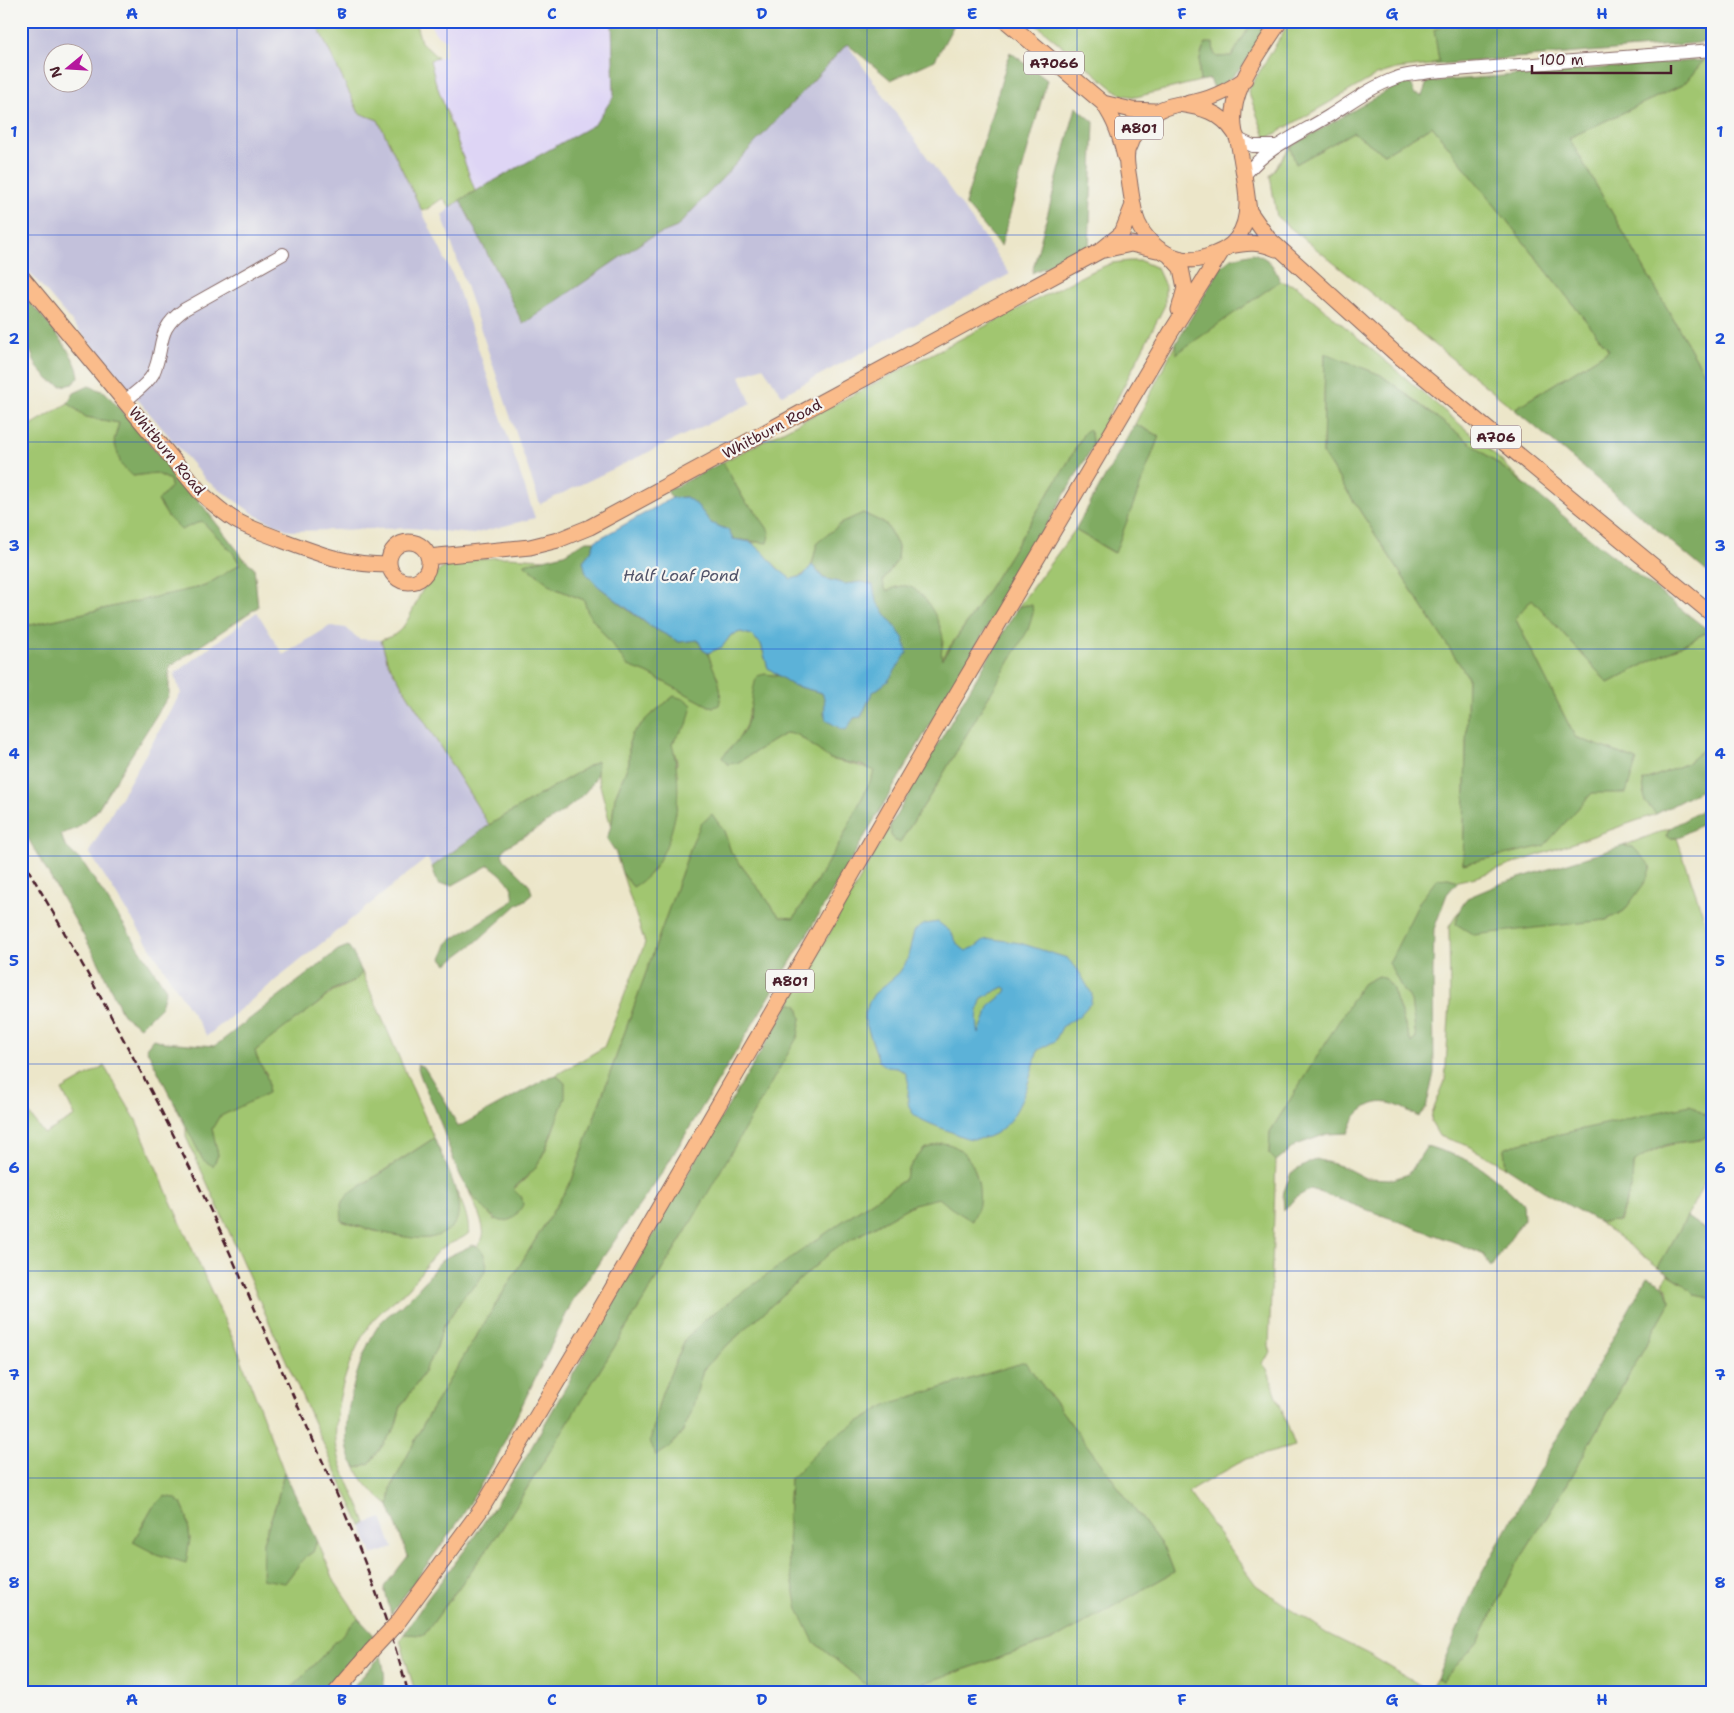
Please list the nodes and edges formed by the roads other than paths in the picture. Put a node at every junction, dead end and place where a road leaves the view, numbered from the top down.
1 (1006, 21) edge
2 (1280, 21) edge
3 (1713, 50) edge
4 (1245, 79) junction
5 (1103, 103) junction
6 (1179, 104) junction
7 (1155, 111) junction
8 (1236, 136) junction
9 (1277, 146) junction
10 (1128, 174) junction
11 (1245, 183) junction
12 (1133, 205) junction
13 (1226, 248) junction
14 (1100, 251) junction
15 (1285, 253) junction
16 (283, 254) dead end
17 (1167, 254) junction
18 (21, 276) edge
19 (1170, 332) junction
20 (125, 401) junction
21 (428, 557) junction
22 (388, 564) junction
23 (1713, 614) edge
24 (336, 1692) edge

1 - 5 main road, A7066
2 - 4 main road, A801
3 - 9 street
4 - 6 main road, A801
4 - 8 main road, A801
5 - 7 main road, A7066
5 - 10 main road, A7066
6 - 7 main road, A801
6 - 8 main road, A801
7 - 10 main road, A801
8 - 9 street
8 - 11 main road, A801
9 - 11 street
10 - 12 main road, A801
11 - 13 main road, A801
11 - 15 main road, A706
12 - 14 main road, Whitburn Road
12 - 17 main road, A801
13 - 15 main road, A706
13 - 17 main road, A801
13 - 19 main road, A801
14 - 17 main road, Whitburn Road
14 - 21 main road, Whitburn Road
15 - 23 main road, A706
16 - 20 street
17 - 19 main road, A801
18 - 20 main road, Whitburn Road
19 - 24 main road, A801, bridge
20 - 22 main road, Whitburn Road
21 - 22 main road
21 - 22 main road

